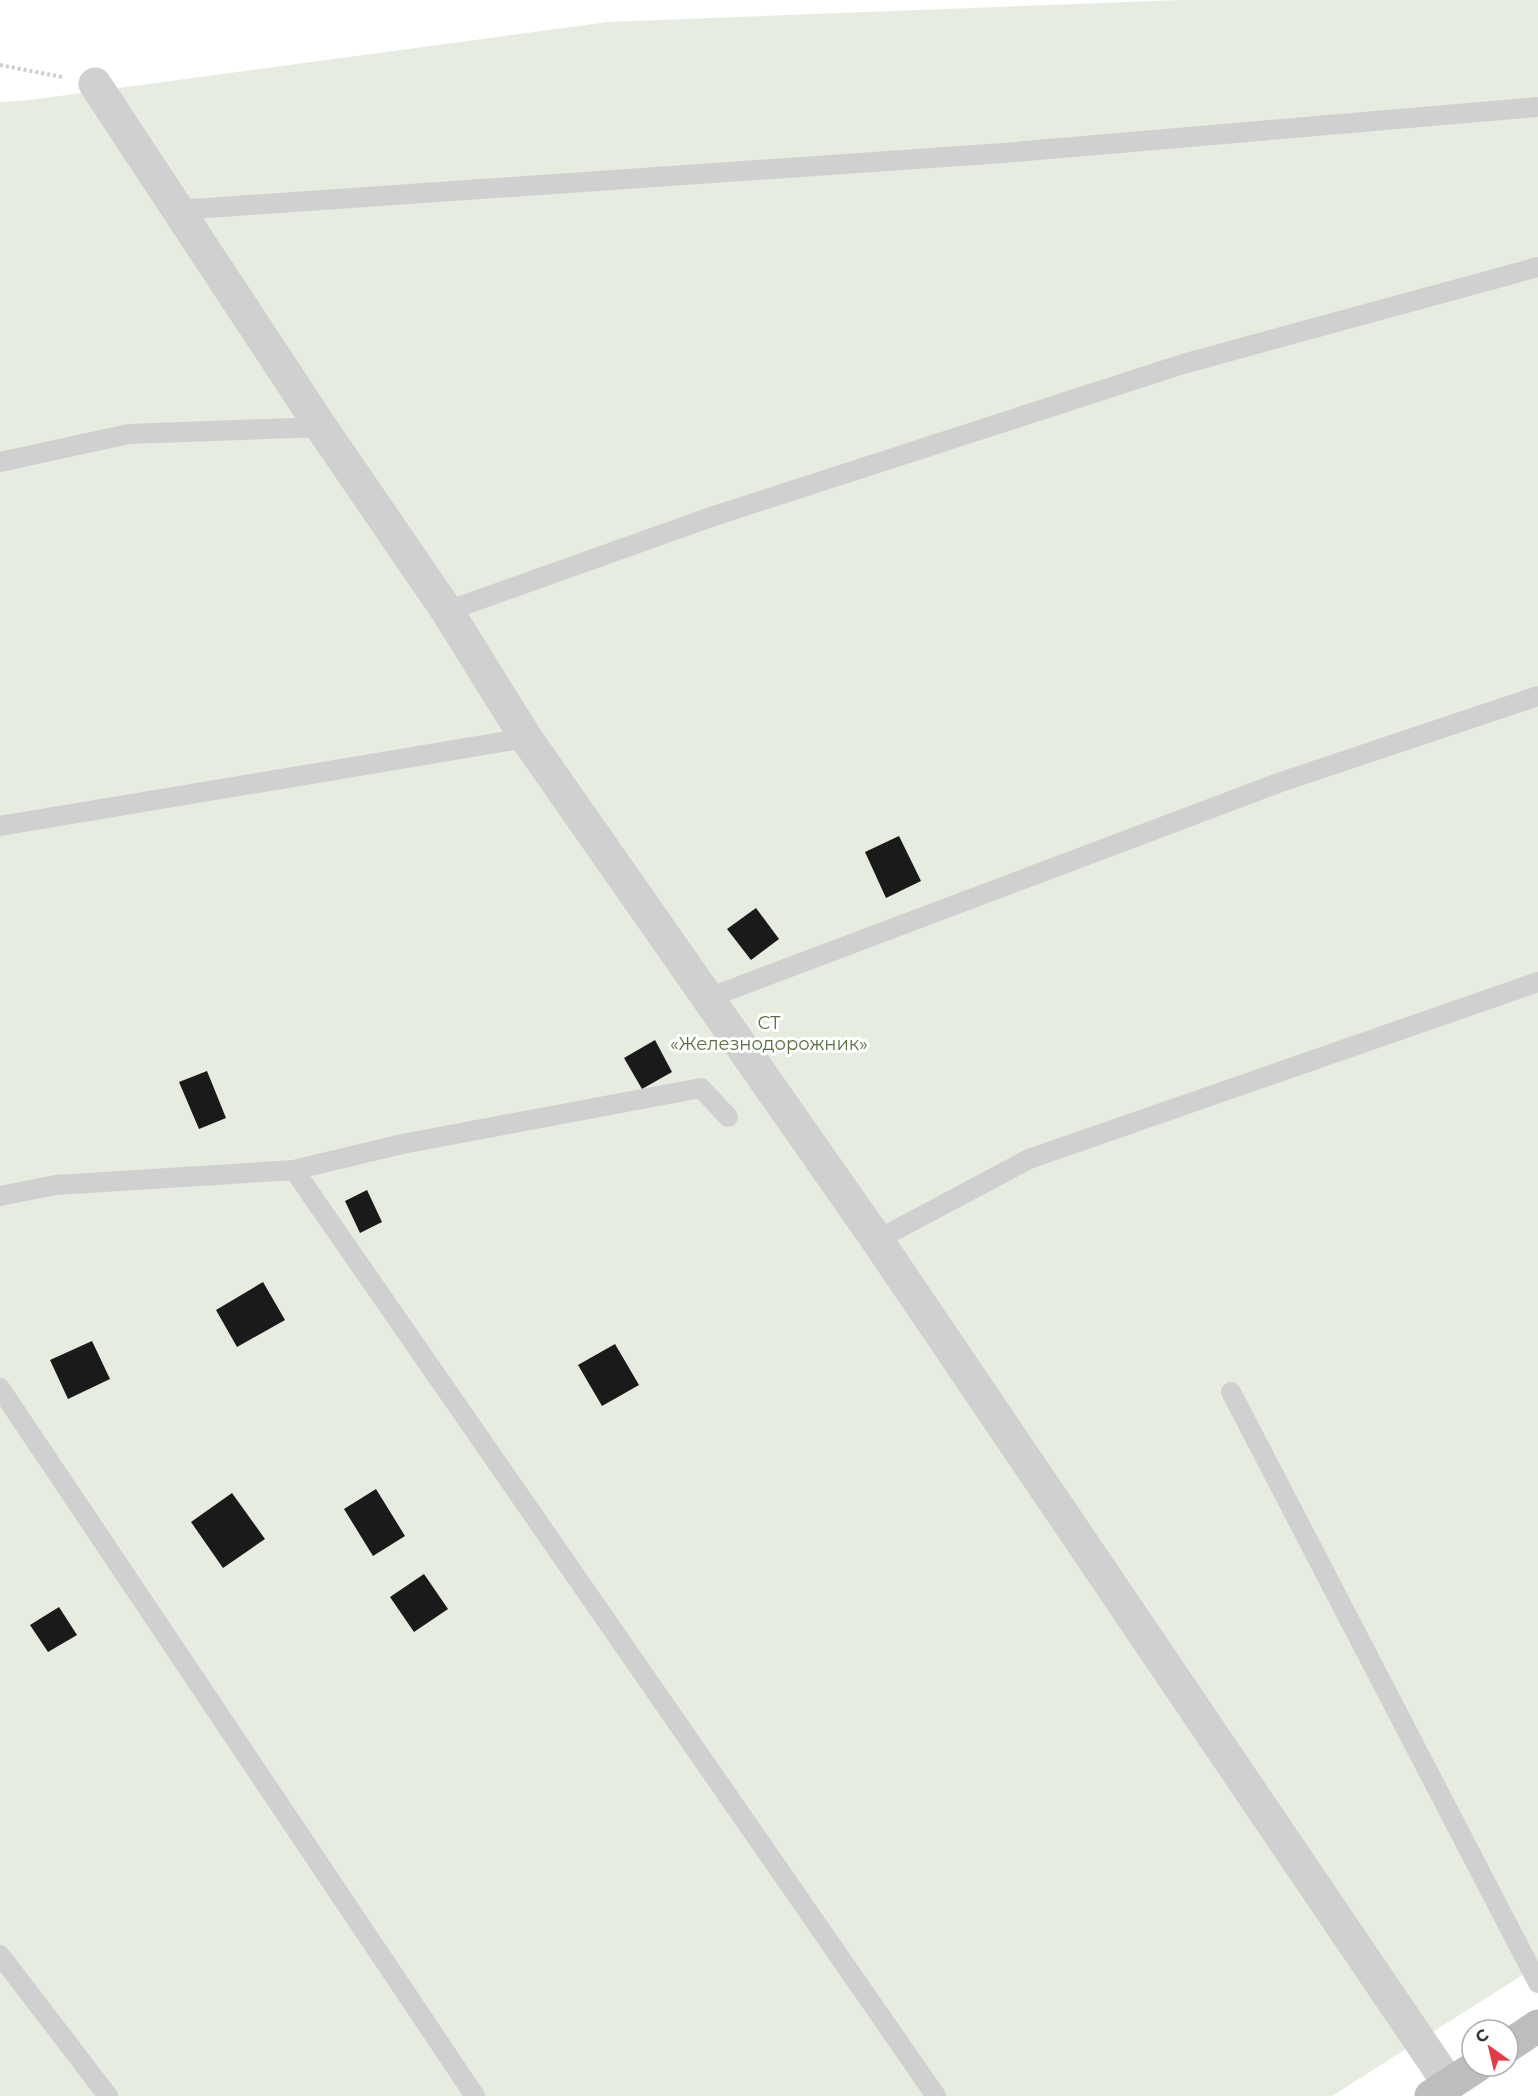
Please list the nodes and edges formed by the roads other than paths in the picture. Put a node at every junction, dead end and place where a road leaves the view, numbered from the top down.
1 (95, 84) road end
2 (1538, 107) edge
3 (178, 210) junction
4 (1538, 267) edge
5 (321, 427) junction
6 (0, 462) edge
7 (447, 611) junction
8 (1538, 696) edge
9 (526, 738) junction
10 (0, 826) edge
11 (1538, 982) edge
12 (708, 998) junction
13 (728, 1117) dead end
14 (294, 1170) junction
15 (0, 1196) edge
16 (877, 1240) junction
17 (0, 1388) edge
18 (1231, 1392) dead end
19 (0, 1954) edge
20 (1538, 1983) edge
21 (1538, 2026) edge
22 (1520, 2038) edge
23 (1463, 2078) edge
24 (1446, 2092) edge
25 (108, 2096) edge
26 (475, 2096) edge
27 (936, 2096) edge

1 - 3 street
2 - 3 lane
3 - 5 street
4 - 7 lane
5 - 6 lane
5 - 7 street
7 - 9 street
8 - 12 lane
9 - 10 lane
9 - 12 street
11 - 16 lane
12 - 16 street
13 - 14 lane
14 - 15 lane
14 - 27 lane
16 - 24 street
17 - 26 lane
18 - 20 lane
19 - 25 lane
21 - 22 street
23 - 24 street

